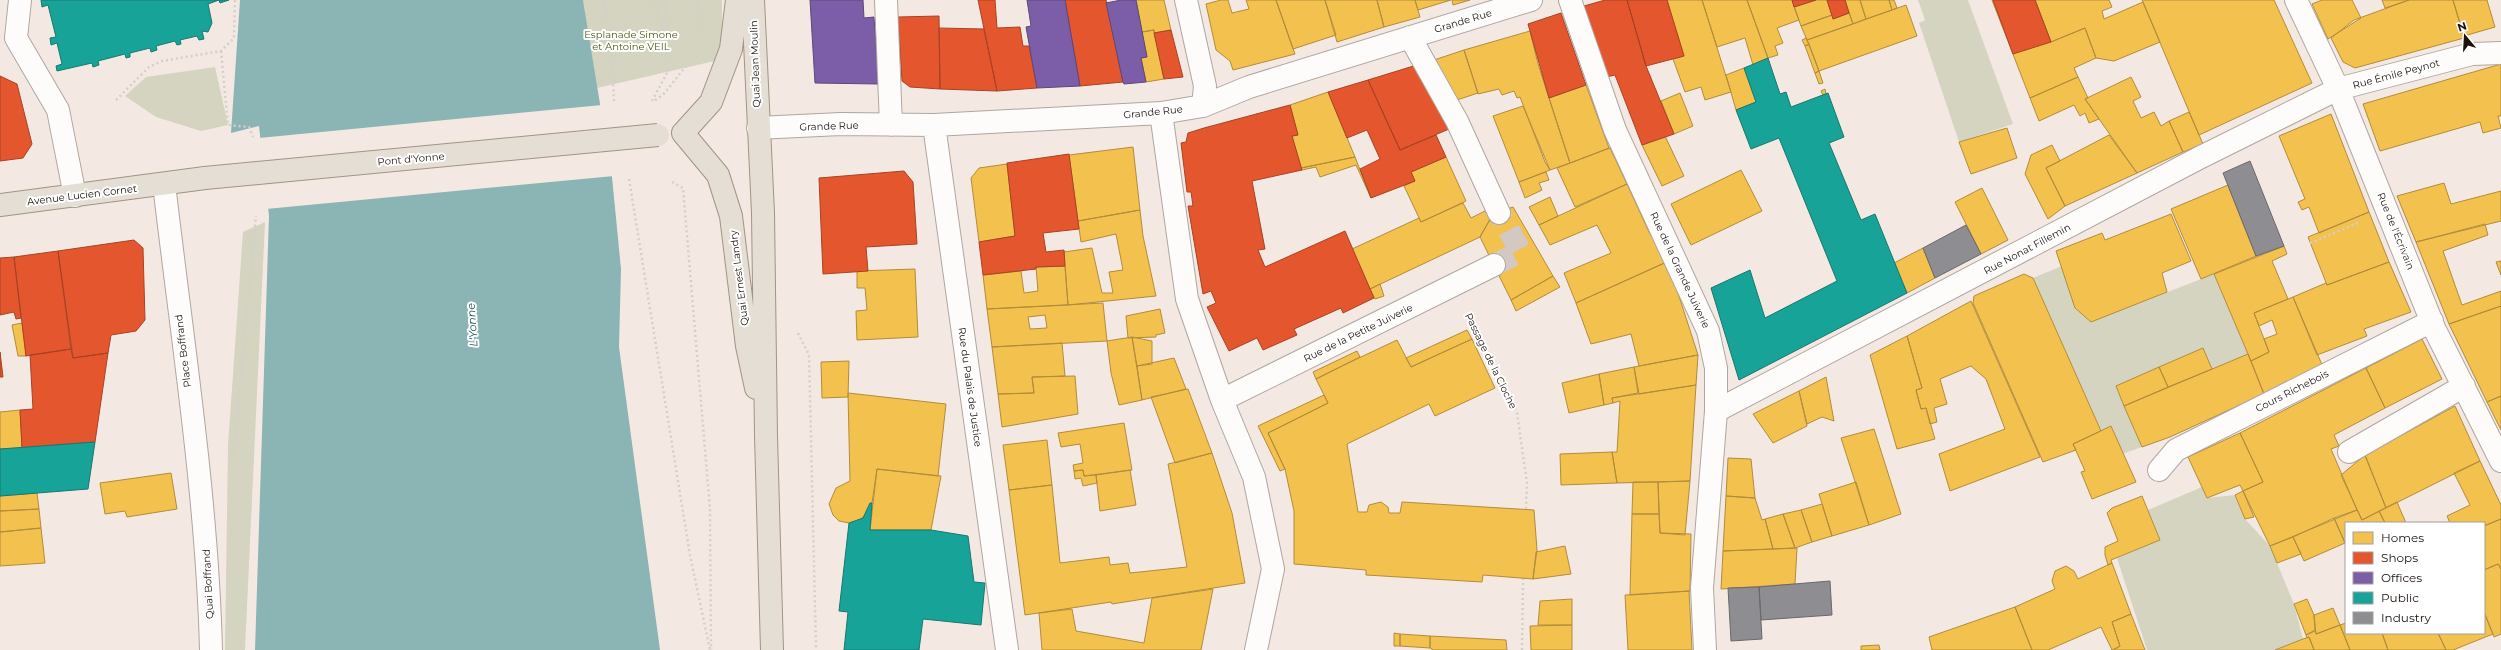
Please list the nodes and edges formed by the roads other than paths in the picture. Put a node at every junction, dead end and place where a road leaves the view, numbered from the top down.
1 (20, 0) edge
2 (737, 0) edge
3 (753, 0) edge
4 (886, 0) edge
5 (1186, 0) edge
6 (1531, 0) edge
7 (1570, 0) edge
8 (2296, 0) edge
9 (1410, 37) junction
10 (8, 40) edge
11 (2501, 53) edge
12 (2338, 89) junction
13 (1203, 106) junction
14 (1161, 113) junction
15 (891, 125) junction
16 (934, 125) junction
17 (758, 128) junction
18 (669, 134) junction
19 (164, 184) junction
20 (75, 196) junction
21 (0, 205) edge
22 (1499, 213) tunnel mouth
23 (1494, 265) tunnel mouth
24 (2432, 322) junction
25 (2464, 386) junction
26 (1222, 400) junction
27 (1716, 411) junction
28 (766, 436) junction
29 (2349, 452) dead end
30 (2501, 461) edge
31 (2159, 470) dead end
32 (205, 518) joint
33 (211, 650) edge
34 (772, 650) edge
35 (1007, 650) edge
36 (1256, 650) edge
37 (1705, 650) edge

1 - 10 street
2 - 18 main road, Quai Jean Moulin
3 - 17 main road, Quai Jean Moulin
4 - 15 street
5 - 13 street
6 - 9 street, Grande Rue
7 - 27 street, Rue de la Grande Juiverie
8 - 12 street, Rue de l'Écrivain
9 - 13 street, Grande Rue
9 - 22 street
10 - 20 street
11 - 12 street, Rue Émile Peynot
12 - 24 street, Rue de l'Écrivain
12 - 27 street, Rue Nonat Fillemin
13 - 14 street, Grande Rue
14 - 16 street, Grande Rue
14 - 26 street
15 - 16 street, Grande Rue
15 - 17 street, Grande Rue
16 - 35 street, Rue du Palais de Justice
17 - 28 main road, Quai Ernest Landry
18 - 19 main road, Pont d'Yonne, bridge
18 - 28 main road, Quai Ernest Landry
19 - 20 main road, Avenue Lucien Cornet
19 - 32 street, Place Boffrand
20 - 21 main road, Avenue Lucien Cornet
23 - 26 street, Rue de la Petite Juiverie
24 - 25 street, Rue de l'Écrivain
24 - 31 street, Cours Richebois
25 - 29 street
25 - 30 street, Rue de l'Écrivain
26 - 36 street
27 - 37 street, Rue de la Grande Juiverie
28 - 34 main road, Quai Ernest Landry
32 - 33 street, Quai Boffrand

